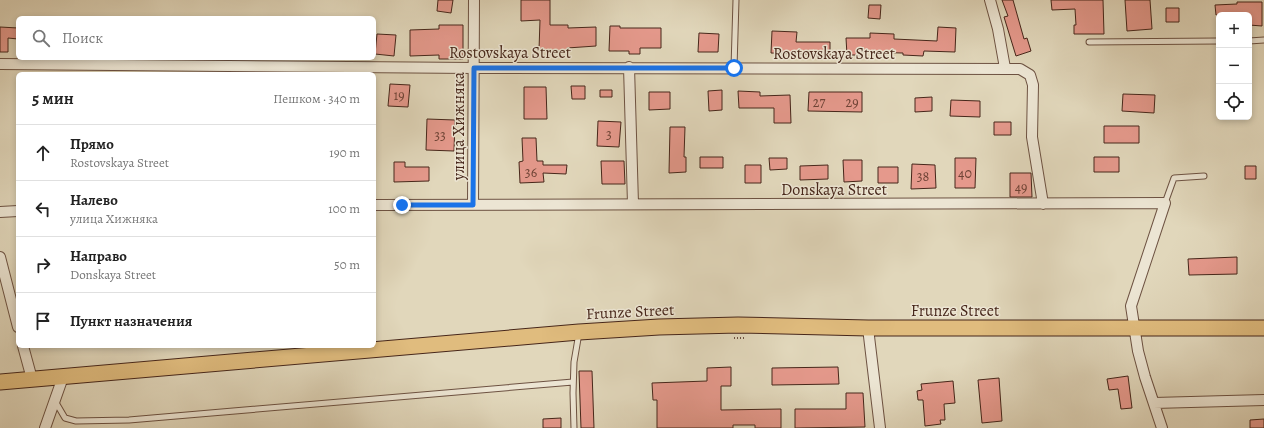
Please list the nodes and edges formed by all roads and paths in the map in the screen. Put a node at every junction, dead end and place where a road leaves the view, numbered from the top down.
1 (474, 0) edge
2 (736, 0) edge
3 (990, 0) edge
4 (1252, 40) edge
5 (1264, 40) edge
6 (1216, 41) edge
7 (1089, 42) dead end
8 (0, 64) edge
9 (629, 67) junction
10 (474, 68) junction
11 (734, 68) junction
12 (1005, 68) junction
13 (1204, 176) dead end
14 (1165, 203) junction
15 (633, 204) junction
16 (1043, 204) junction
17 (376, 205) edge
18 (473, 205) junction
19 (16, 211) edge
20 (0, 212) edge
21 (0, 257) edge
22 (16, 319) edge
23 (868, 328) junction
24 (1134, 328) junction
25 (1264, 328) edge
26 (579, 332) junction
27 (729, 338) dead end
28 (745, 338) dead end
29 (24, 348) edge
30 (63, 377) junction
31 (32, 379) junction
32 (0, 382) edge
33 (573, 382) junction
34 (55, 400) junction
35 (1264, 400) edge
36 (1154, 403) junction
37 (45, 428) edge
38 (574, 428) edge
39 (880, 428) edge
40 (1162, 428) edge

1 - 10 street, улица Хижняка
2 - 11 lane
3 - 12 street
4 - 5 lane
6 - 7 lane
8 - 10 street, Rostovskaya Street
9 - 10 street, Rostovskaya Street
9 - 11 street, Rostovskaya Street
9 - 15 street
10 - 18 street, улица Хижняка
11 - 12 street, Rostovskaya Street
12 - 16 street, Rostovskaya Street
13 - 14 lane
14 - 16 street, Donskaya Street
14 - 24 street
15 - 16 street, Donskaya Street
15 - 18 street, Donskaya Street
17 - 18 street, Donskaya Street
19 - 20 street
21 - 22 street
23 - 24 main road, Frunze Street
23 - 26 main road, Frunze Street
23 - 39 street
24 - 25 main road, Frunze Street
24 - 36 street
26 - 30 main road, Frunze Street
26 - 33 lane
27 - 28 path
29 - 31 street
30 - 31 main road, Frunze Street
30 - 34 street
31 - 32 main road, Frunze Street
33 - 34 lane
33 - 38 lane
34 - 37 street
35 - 36 street
36 - 40 street

